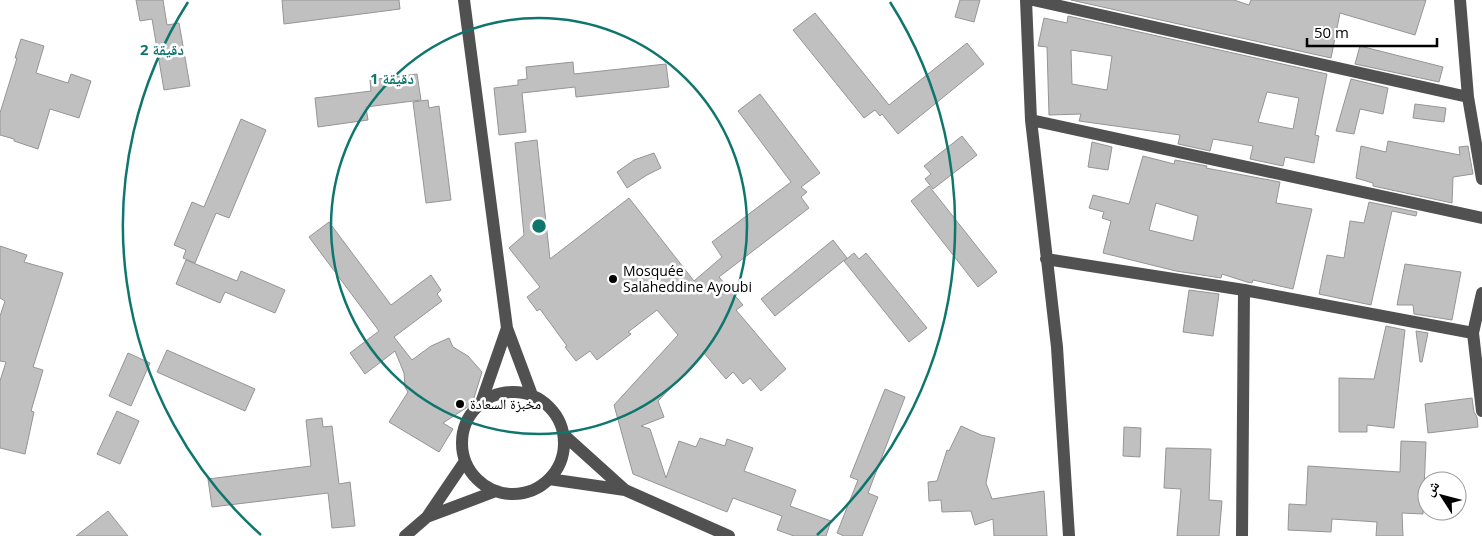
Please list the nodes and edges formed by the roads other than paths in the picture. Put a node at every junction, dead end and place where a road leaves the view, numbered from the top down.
1 (464, 0) edge
2 (1026, 0) edge
3 (1033, 0) edge
4 (1460, 0) edge
5 (1468, 97) junction
6 (1031, 120) junction
7 (1482, 179) edge
8 (1482, 218) edge
9 (1046, 259) junction
10 (1244, 290) junction
11 (1482, 293) edge
12 (507, 328) junction
13 (1473, 333) junction
14 (532, 395) junction
15 (481, 403) junction
16 (1482, 411) edge
17 (564, 436) junction
18 (465, 461) junction
19 (549, 479) junction
20 (625, 490) junction
21 (496, 491) junction
22 (427, 517) junction
23 (405, 536) edge
24 (728, 536) edge
25 (1069, 536) edge
26 (1242, 536) edge

1 - 12 street
2 - 6 street
3 - 5 street
4 - 5 street
5 - 7 street
6 - 8 street
6 - 9 street
9 - 10 street
9 - 25 street
10 - 13 street
10 - 26 street
11 - 13 street
12 - 14 street
12 - 15 street
13 - 16 street
14 - 15 street
14 - 17 street
15 - 18 street
17 - 19 street
17 - 20 street
18 - 21 street
18 - 22 street
19 - 20 street
19 - 21 street
20 - 24 street
21 - 22 street
22 - 23 street

